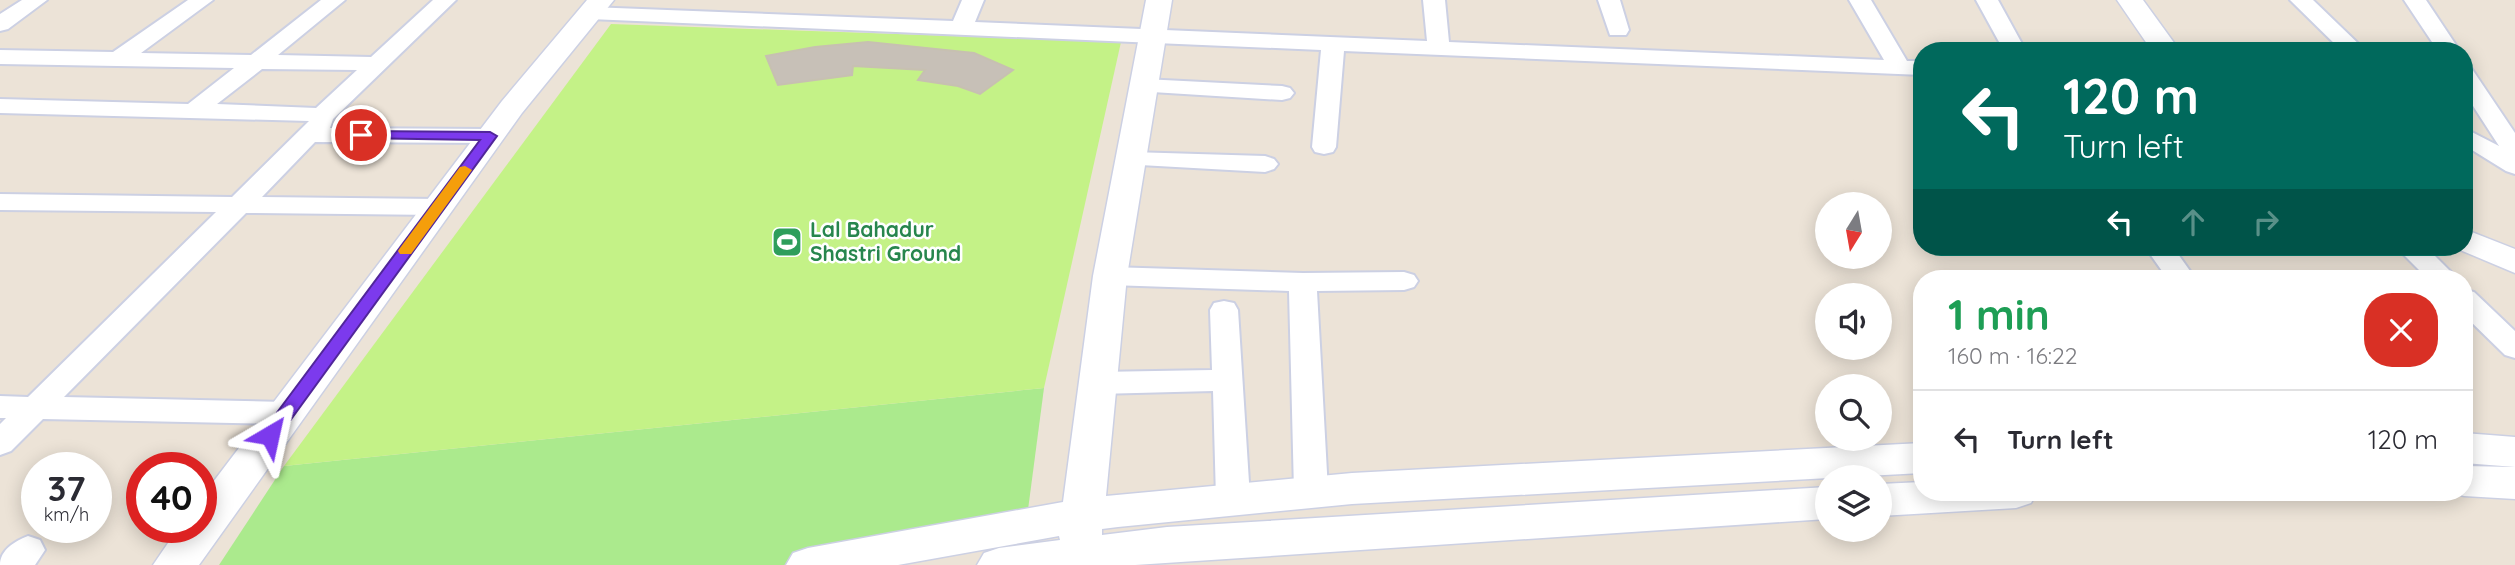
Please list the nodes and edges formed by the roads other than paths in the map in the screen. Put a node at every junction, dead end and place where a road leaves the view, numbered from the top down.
1 (36, 0) edge
2 (202, 0) edge
3 (334, 0) edge
4 (445, 0) edge
5 (727, 0) edge
6 (850, 0) edge
7 (972, 0) edge
8 (1160, 0) edge
9 (1433, 0) edge
10 (1609, 0) edge
11 (1860, 0) edge
12 (1987, 0) edge
13 (2130, 0) edge
14 (2301, 0) edge
15 (2415, 0) edge
16 (595, 7) edge
17 (711, 18) junction
18 (0, 24) edge
19 (838, 24) junction
20 (961, 29) junction
21 (1618, 30) dead end
22 (1153, 37) junction
23 (2010, 42) edge
24 (2160, 42) edge
25 (2345, 42) edge
26 (2443, 42) edge
27 (1333, 45) junction
28 (1439, 49) junction
29 (0, 57) edge
30 (118, 59) junction
31 (257, 62) junction
32 (377, 64) junction
33 (1911, 67) edge
34 (1144, 86) junction
35 (2473, 88) edge
36 (1282, 93) dead end
37 (0, 106) edge
38 (194, 111) junction
39 (315, 126) junction
40 (490, 136) junction
41 (2473, 140) edge
42 (1324, 147) dead end
43 (2515, 151) edge
44 (1131, 159) junction
45 (1265, 164) dead end
46 (2515, 166) edge
47 (0, 202) edge
48 (238, 204) junction
49 (438, 207) junction
50 (2473, 243) edge
51 (2420, 256) edge
52 (2515, 262) edge
53 (2434, 270) edge
54 (1110, 276) junction
55 (1405, 281) dead end
56 (1303, 282) junction
57 (2473, 308) edge
58 (1224, 310) dead end
59 (2515, 348) edge
60 (1227, 380) junction
61 (1098, 383) junction
62 (0, 407) edge
63 (35, 408) junction
64 (286, 413) junction
65 (0, 443) edge
66 (2473, 449) edge
67 (2515, 452) edge
68 (1913, 458) edge
69 (2473, 481) edge
70 (2515, 483) edge
71 (1311, 491) junction
72 (1233, 498) junction
73 (1913, 498) edge
74 (1892, 499) edge
75 (1815, 504) edge
76 (1081, 535) junction
77 (1166, 538) edge
78 (175, 565) edge
79 (808, 565) edge
80 (999, 565) edge

1 - 18 street
2 - 30 street
3 - 31 street
4 - 32 street
5 - 17 street
6 - 19 street
7 - 20 street
8 - 22 street
9 - 28 street
10 - 21 street
11 - 33 street
12 - 23 street
13 - 24 street
14 - 25 street
15 - 26 street
16 - 17 street
16 - 40 street
17 - 19 street
19 - 20 street
20 - 22 street
22 - 27 street
22 - 34 street
27 - 28 street
27 - 42 street
28 - 33 street
29 - 30 street
30 - 31 street
31 - 32 street
31 - 38 street
32 - 39 street
34 - 36 street
34 - 44 street
35 - 43 street
37 - 38 street
38 - 39 street
39 - 40 street
39 - 48 street
40 - 49 street
41 - 46 street
44 - 45 street
44 - 54 street
47 - 48 street
48 - 49 street
48 - 63 street
49 - 64 street
50 - 52 street
51 - 53 street
54 - 56 street
54 - 61 street
55 - 56 street
56 - 71 street
57 - 59 street
58 - 60 street
60 - 61 street
60 - 72 street
61 - 76 street
62 - 63 street
63 - 64 street
63 - 65 street
64 - 78 street
66 - 67 street
68 - 71 street
69 - 70 street
71 - 72 street
72 - 77 street
73 - 74 street
75 - 77 street
76 - 77 street
76 - 79 street
76 - 80 street

